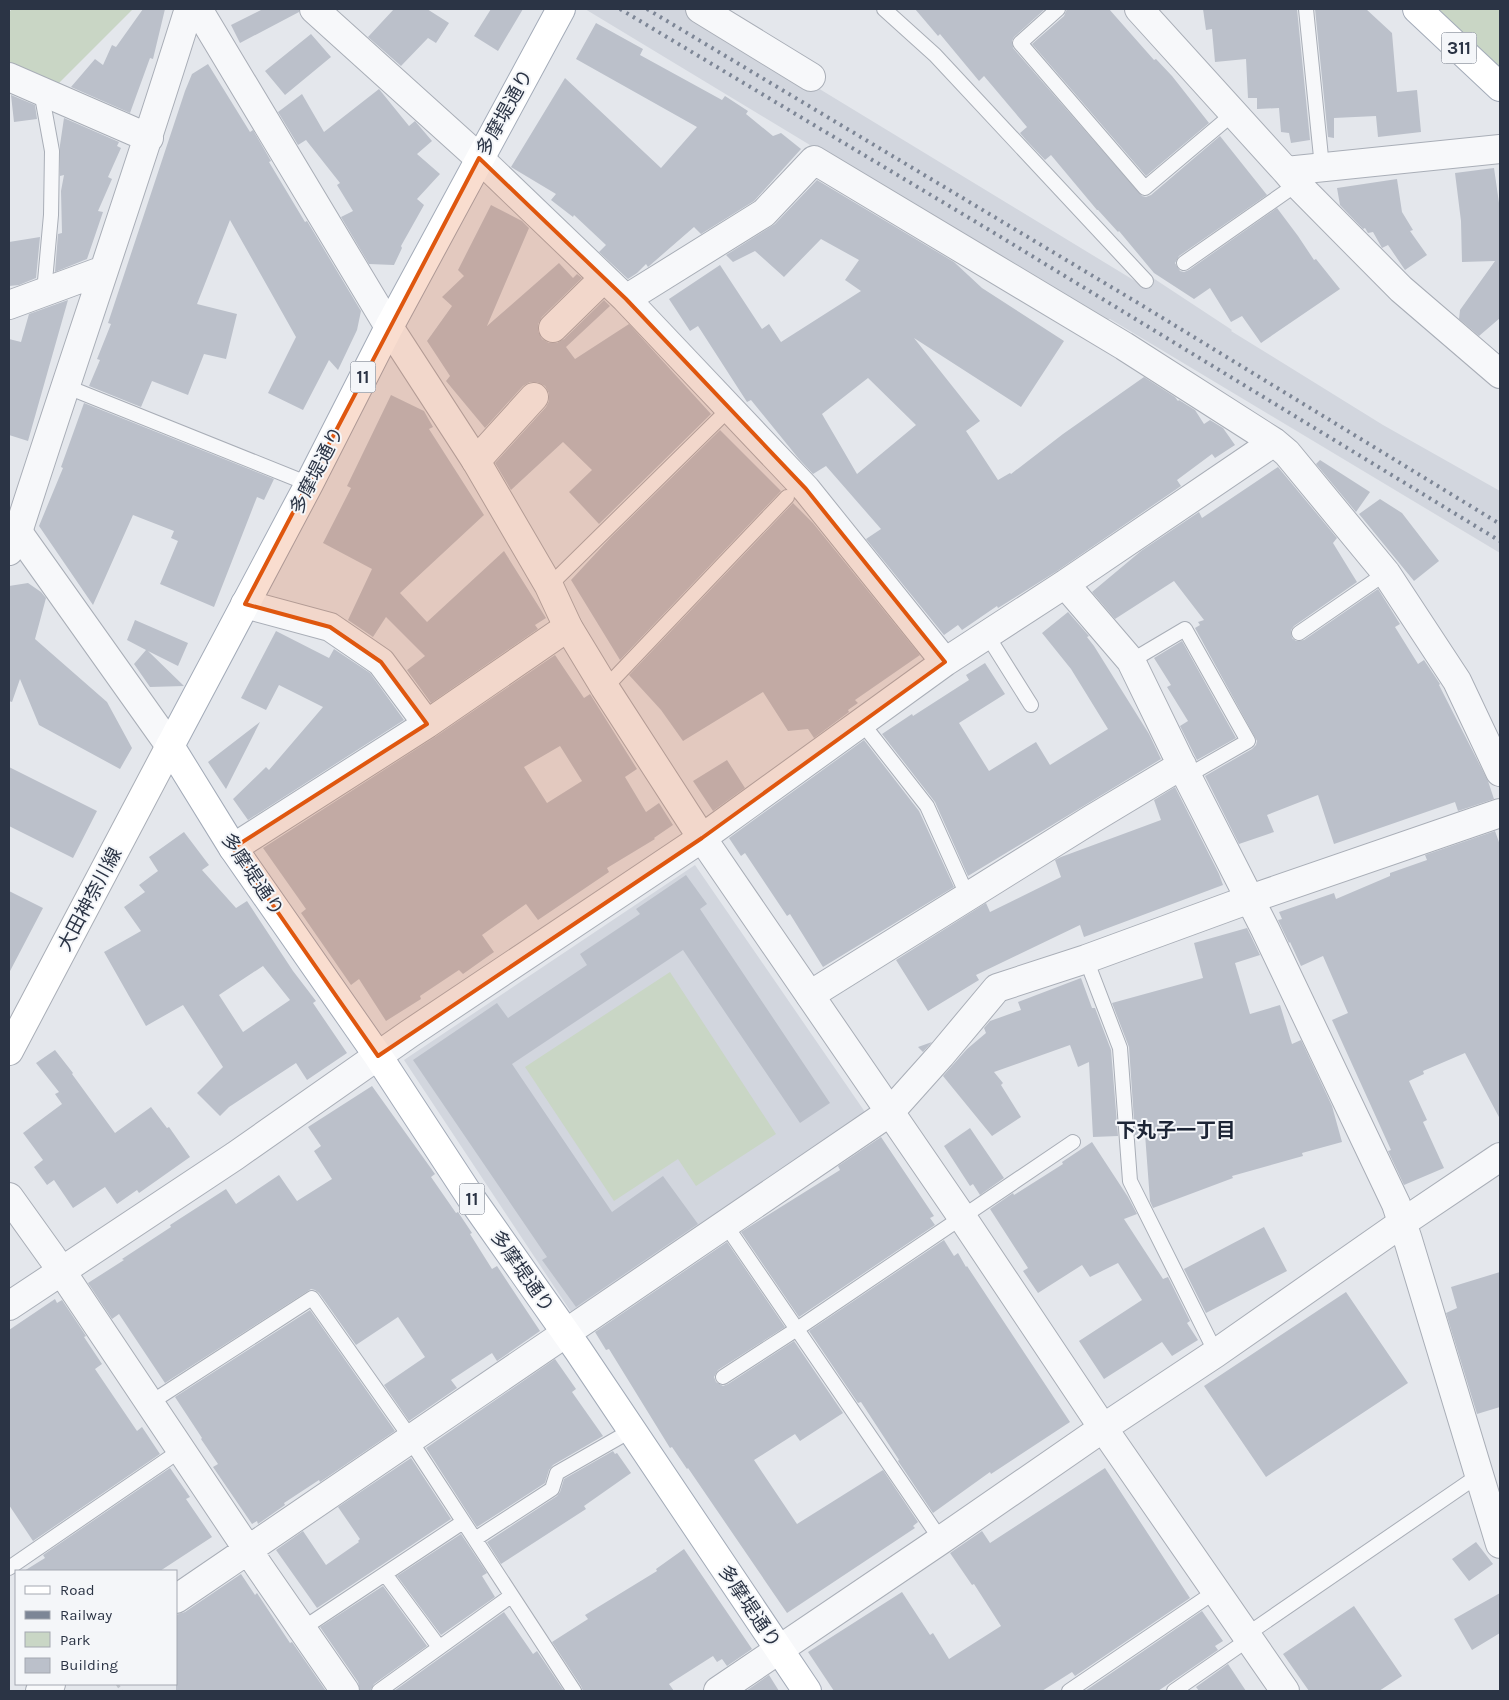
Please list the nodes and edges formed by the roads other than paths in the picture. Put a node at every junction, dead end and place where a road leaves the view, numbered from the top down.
1 (196, 9) edge
2 (314, 9) edge
3 (561, 9) edge
4 (700, 9) edge
5 (884, 9) edge
6 (1058, 9) edge
7 (1139, 9) edge
8 (1306, 9) edge
9 (1417, 9) edge
10 (9, 77) edge
11 (811, 77) dead end
12 (1500, 87) edge
13 (41, 91) junction
14 (1234, 112) junction
15 (148, 138) junction
16 (1500, 149) edge
17 (479, 158) junction
18 (1322, 167) junction
19 (1291, 178) junction
20 (1184, 264) dead end
21 (104, 270) junction
22 (604, 278) junction
23 (1146, 281) dead end
24 (44, 292) junction
25 (626, 298) junction
26 (9, 306) edge
27 (389, 326) junction
28 (553, 328) dead end
29 (1500, 374) edge
30 (65, 386) junction
31 (534, 397) dead end
32 (730, 408) junction
33 (1274, 442) junction
34 (476, 462) junction
35 (309, 484) junction
36 (796, 493) junction
37 (14, 542) edge
38 (1386, 573) junction
39 (1066, 584) junction
40 (549, 586) junction
41 (245, 604) junction
42 (568, 627) junction
43 (1299, 633) dead end
44 (987, 635) junction
45 (1132, 661) junction
46 (945, 662) junction
47 (605, 688) junction
48 (1031, 705) dead end
49 (862, 723) junction
50 (427, 724) junction
51 (170, 746) junction
52 (1184, 771) junction
53 (1500, 772) edge
54 (1500, 813) edge
55 (702, 838) junction
56 (233, 848) junction
57 (968, 897) junction
58 (1250, 899) junction
59 (1086, 959) junction
60 (810, 995) junction
61 (9, 1051) edge
62 (378, 1056) junction
63 (890, 1112) junction
64 (1073, 1142) dead end
65 (1500, 1157) edge
66 (9, 1197) edge
67 (962, 1217) junction
68 (1402, 1223) junction
69 (725, 1224) junction
70 (62, 1271) junction
71 (9, 1306) edge
72 (797, 1329) junction
73 (566, 1333) junction
74 (1216, 1353) junction
75 (724, 1377) dead end
76 (150, 1403) junction
77 (1103, 1428) junction
78 (632, 1430) junction
79 (410, 1440) junction
80 (181, 1450) junction
81 (1479, 1475) junction
82 (463, 1522) junction
83 (475, 1539) junction
84 (941, 1540) junction
85 (1500, 1544) edge
86 (248, 1550) junction
87 (9, 1568) edge
88 (385, 1574) junction
89 (1216, 1591) junction
90 (511, 1596) junction
91 (178, 1598) edge
92 (302, 1629) junction
93 (1247, 1637) junction
94 (440, 1647) junction
95 (779, 1650) junction
96 (345, 1691) edge
97 (379, 1691) edge
98 (574, 1691) edge
99 (718, 1691) edge
100 (807, 1691) edge
101 (1069, 1691) edge
102 (1174, 1691) edge
103 (1285, 1691) edge

1 - 15 street
1 - 27 street
2 - 17 street
3 - 17 main road, 多摩堤通り / 11
4 - 11 street
5 - 23 lane
6 - 14 lane
7 - 14 street
8 - 18 lane
9 - 12 main road, 311
10 - 13 street
13 - 15 street
13 - 24 lane
14 - 19 street
15 - 21 street
16 - 18 street
17 - 22 street
17 - 27 main road, 多摩堤通り / 11
18 - 19 street
19 - 20 lane
19 - 29 street
21 - 24 street
21 - 30 street
22 - 25 street
22 - 28 street
24 - 26 street
25 - 32 street
25 - 33 street
27 - 34 street
27 - 35 main road, 多摩堤通り / 11
30 - 35 lane
30 - 37 street
31 - 34 street
32 - 36 street
32 - 40 lane
33 - 38 street
33 - 39 street
34 - 40 street
35 - 41 main road, 多摩堤通り / 11
36 - 46 street
36 - 47 lane
37 - 51 street
38 - 43 lane
38 - 53 street
39 - 44 street
39 - 45 street
40 - 42 street
41 - 50 street
41 - 51 main road, 多摩堤通り / 11
42 - 47 street
42 - 50 street
44 - 46 street
44 - 48 lane
45 - 52 street
45 - 52 lane
46 - 49 street
47 - 55 street
49 - 55 street
49 - 57 lane
50 - 56 street
51 - 56 main road, 多摩堤通り / 11
51 - 61 main road, 大田神奈川線
52 - 57 street
52 - 58 street
54 - 58 street
55 - 60 street
55 - 62 street
56 - 62 main road, 多摩堤通り / 11
57 - 60 street
58 - 59 street
58 - 68 street
59 - 63 street
59 - 74 lane
60 - 63 street
62 - 70 street
62 - 73 main road, 多摩堤通り / 11
63 - 67 street
63 - 69 street
64 - 67 lane
65 - 68 street
66 - 70 street
67 - 72 lane
67 - 77 street
68 - 74 street
68 - 81 street
69 - 72 lane
69 - 73 street
70 - 71 street
70 - 76 street
72 - 75 lane
72 - 84 lane
73 - 78 main road, 多摩堤通り / 11
73 - 79 street
74 - 77 street
76 - 79 lane
76 - 80 street
77 - 84 street
77 - 89 street
78 - 83 lane
78 - 95 main road, 多摩堤通り / 11
79 - 82 lane
79 - 86 street
80 - 86 street
80 - 87 lane
81 - 85 street
81 - 93 lane
82 - 83 lane
82 - 88 lane
83 - 90 lane
84 - 95 street
86 - 91 street
86 - 92 street
88 - 92 lane
88 - 94 lane
89 - 93 street
89 - 101 lane
90 - 94 lane
90 - 98 lane
92 - 96 street
93 - 102 lane
93 - 103 street
94 - 97 lane
95 - 99 street
95 - 100 main road, 多摩堤通り / 11

